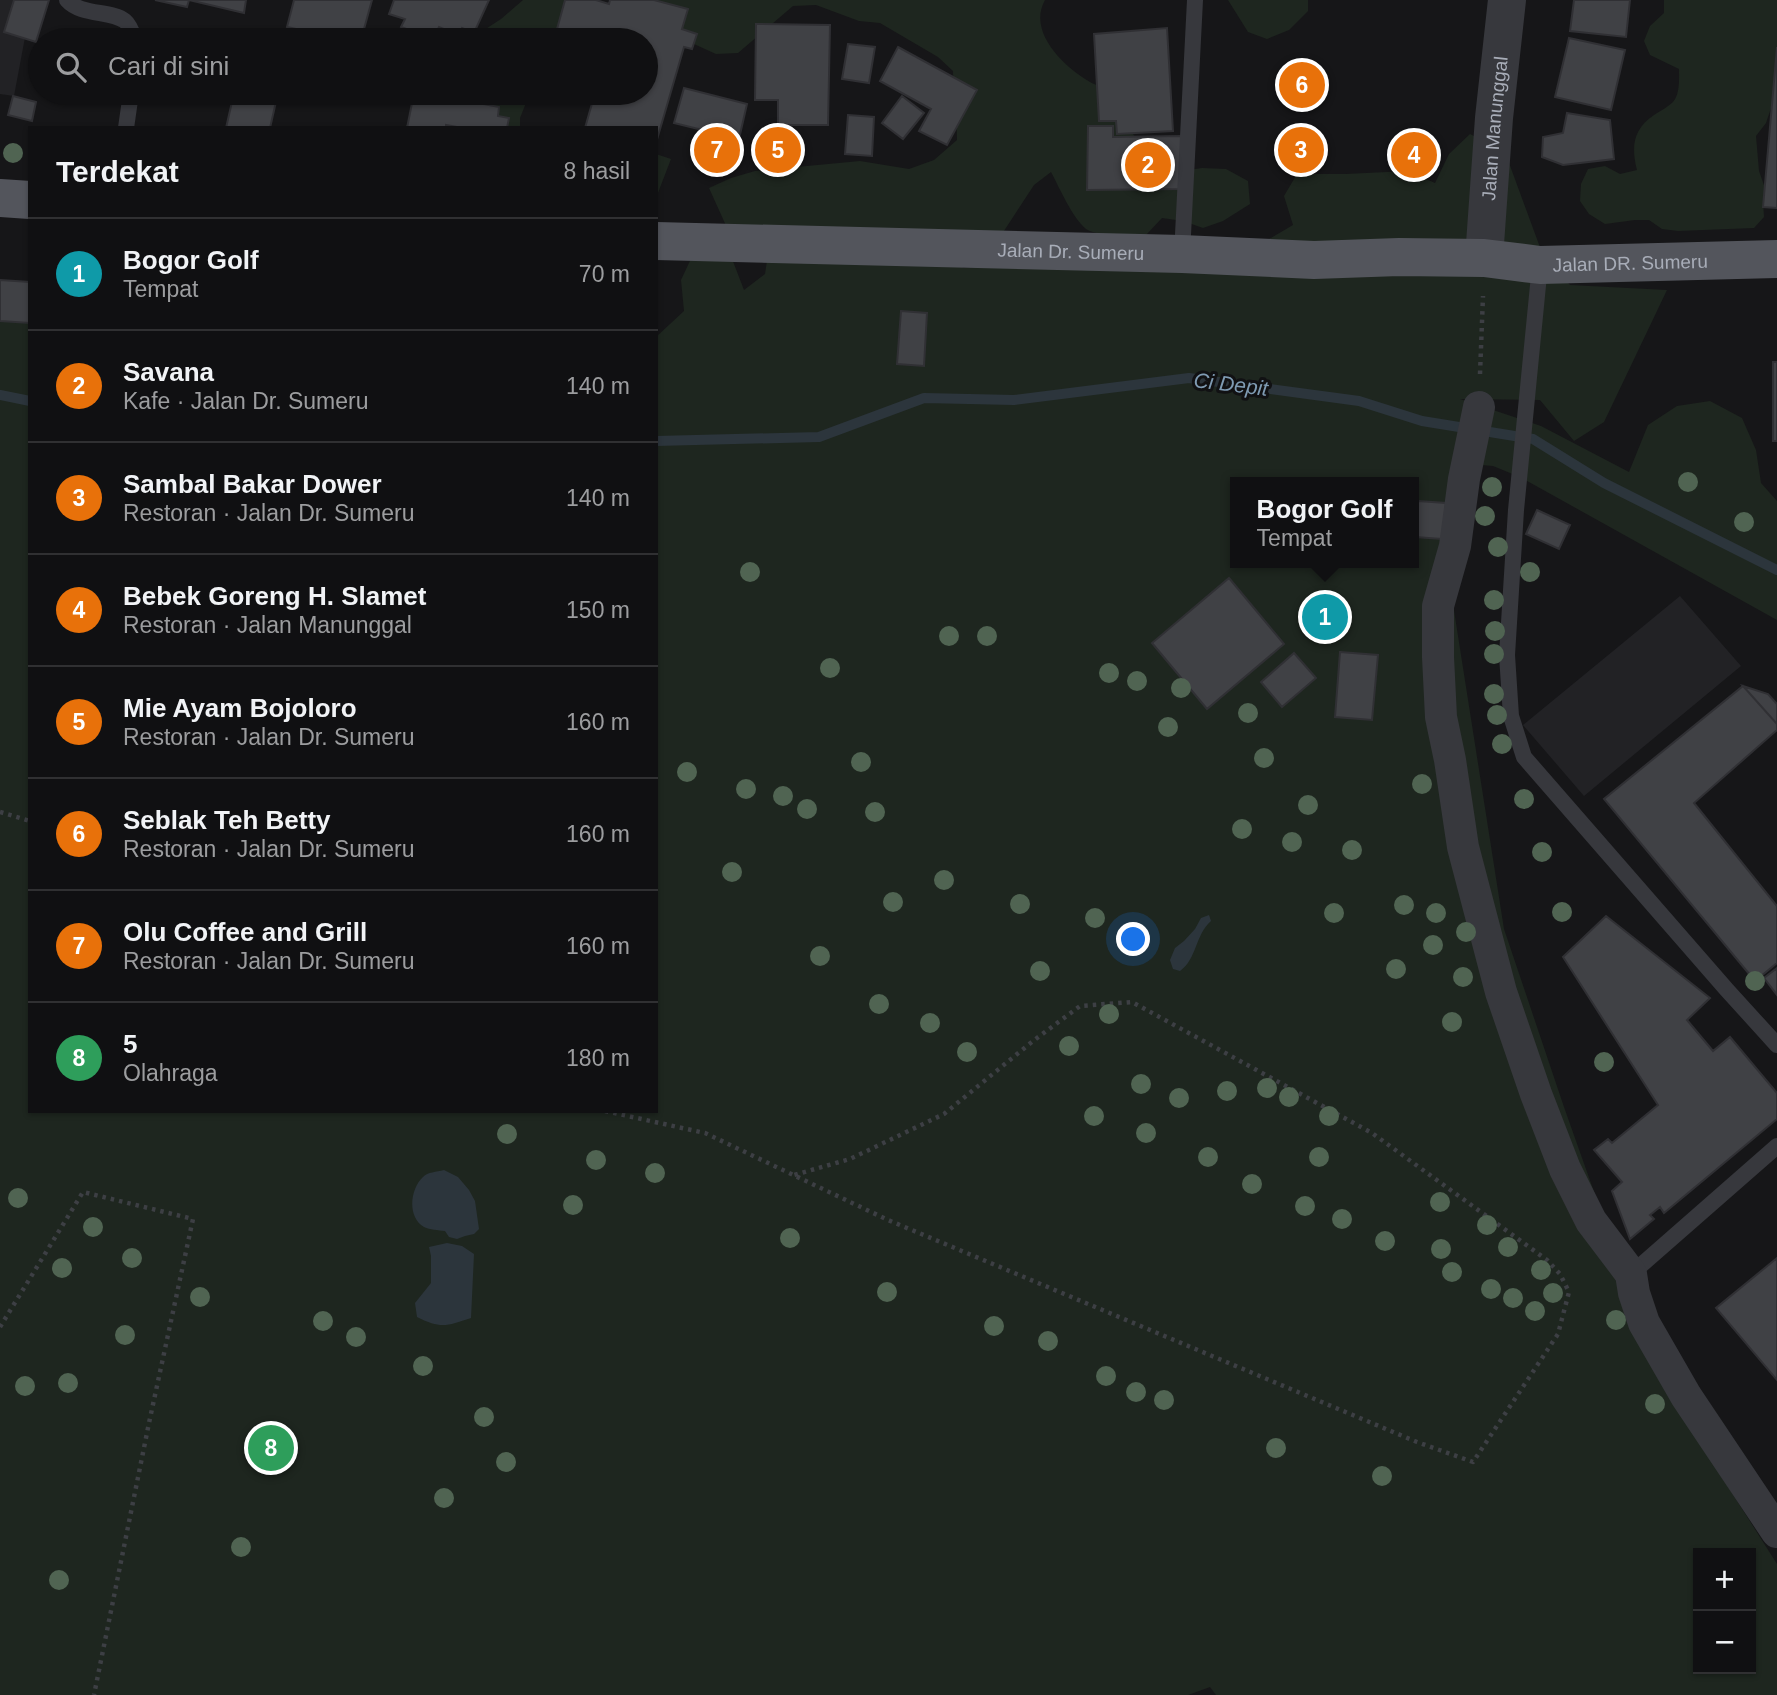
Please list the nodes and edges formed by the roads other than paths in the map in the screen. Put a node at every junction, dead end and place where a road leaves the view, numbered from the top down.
1 (67, 0) edge
2 (1195, 0) edge
3 (1507, 0) edge
4 (130, 28) edge
5 (129, 105) edge
6 (126, 126) edge
7 (0, 198) edge
8 (28, 200) edge
9 (658, 242) edge
10 (1182, 254) junction
11 (1484, 258) junction
12 (1777, 258) edge
13 (1540, 265) junction
14 (1479, 407) road end
15 (1777, 1045) edge
16 (1777, 1146) edge
17 (1632, 1274) junction
18 (1777, 1532) edge

1 - 4 lane
2 - 10 lane
3 - 11 street, Jalan Manunggal
5 - 6 lane
7 - 8 main road
9 - 10 main road, Jalan Dr. Sumeru
10 - 11 main road, Jalan Dr. Sumeru
11 - 13 main road, Jalan DR. Sumeru
12 - 13 main road, Jalan DR. Sumeru
13 - 15 lane
14 - 17 street
16 - 17 lane
17 - 18 street

